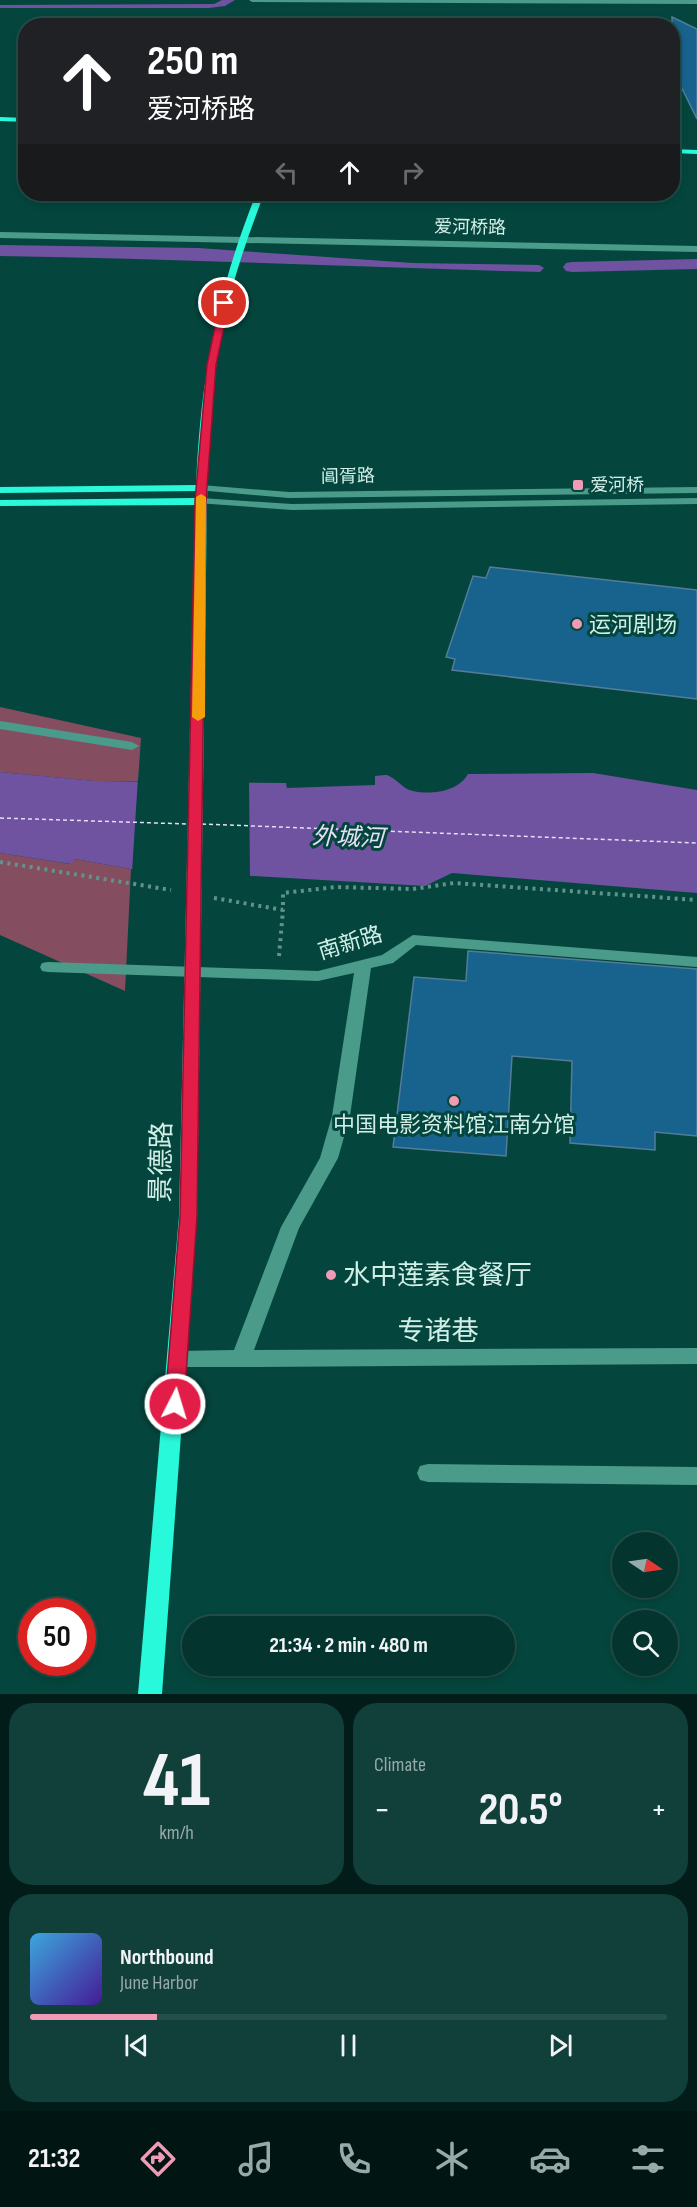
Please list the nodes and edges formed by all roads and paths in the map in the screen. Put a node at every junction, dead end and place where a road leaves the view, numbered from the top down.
1 (252, 0) edge
2 (697, 2) edge
3 (0, 119) edge
4 (18, 120) edge
5 (0, 126) edge
6 (18, 127) edge
7 (680, 144) edge
8 (697, 145) edge
9 (680, 151) edge
10 (697, 152) edge
11 (257, 201) edge
12 (0, 235) edge
13 (241, 243) junction
14 (697, 249) edge
15 (697, 489) edge
16 (0, 490) edge
17 (201, 495) junction
18 (697, 501) edge
19 (0, 504) edge
20 (0, 726) edge
21 (132, 746) dead end
22 (0, 862) edge
23 (178, 892) dead end
24 (213, 898) dead end
25 (697, 900) edge
26 (283, 910) junction
27 (697, 962) edge
28 (363, 965) junction
29 (48, 967) dead end
30 (278, 975) junction
31 (697, 1356) edge
32 (178, 1359) junction
33 (241, 1359) junction
34 (428, 1473) dead end
35 (697, 1476) edge
36 (150, 1694) edge

1 - 2 street
3 - 4 main road
5 - 6 main road
7 - 8 main road
9 - 10 main road
11 - 13 main road
12 - 13 street, 爱河桥路
13 - 14 street, 爱河桥路
13 - 17 main road
15 - 17 street, 阊胥路
16 - 17 main road, 阊胥路
17 - 18 street, 阊胥路
17 - 19 main road, 阊胥路
17 - 32 main road, 景德路
20 - 21 street
22 - 23 path
24 - 26 path
25 - 26 path
26 - 30 path
27 - 28 street, 南新路
28 - 30 street, 南新路
28 - 33 street
29 - 30 street, 南新路
31 - 33 street, 专诸巷
32 - 33 street, 专诸巷
32 - 36 main road, 景德路
34 - 35 street

